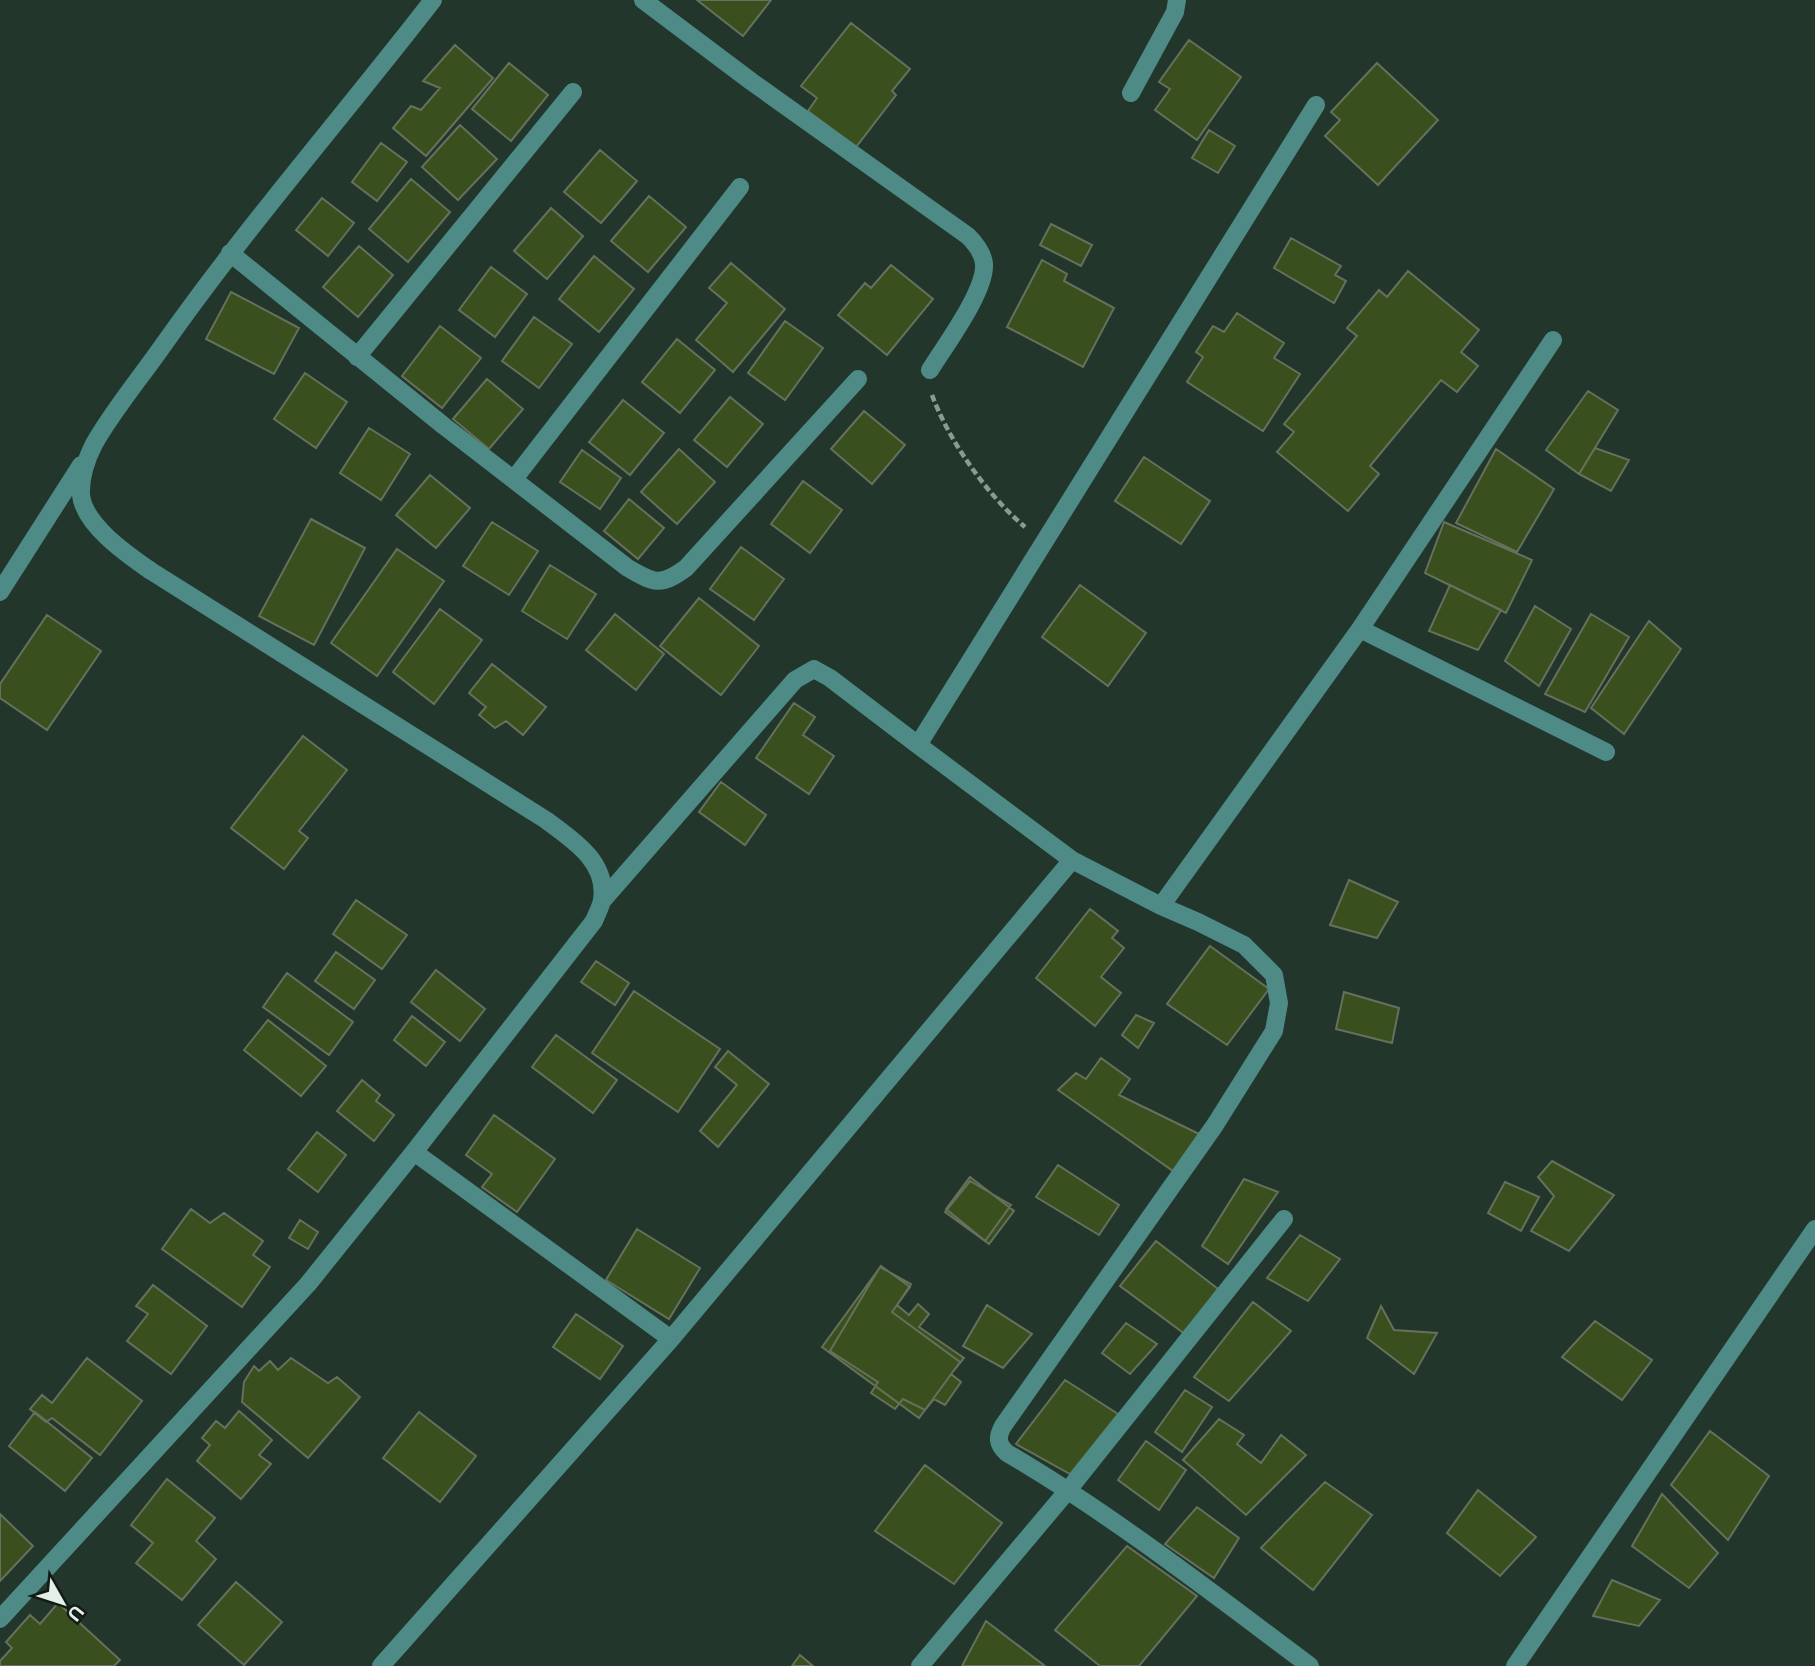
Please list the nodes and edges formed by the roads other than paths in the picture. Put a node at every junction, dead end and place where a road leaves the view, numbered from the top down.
1 (433, 0) edge
2 (643, 0) edge
3 (1177, 0) edge
4 (573, 92) dead end
5 (1131, 93) dead end
6 (1316, 104) dead end
7 (740, 187) dead end
8 (230, 253) junction
9 (1553, 340) dead end
10 (357, 357) junction
11 (929, 370) road end
12 (858, 379) dead end
13 (94, 445) junction
14 (514, 479) junction
15 (0, 592) edge
16 (1360, 629) junction
17 (918, 745) junction
18 (1606, 752) dead end
19 (1072, 860) junction
20 (602, 901) junction
21 (1161, 906) junction
22 (414, 1152) junction
23 (1284, 1219) dead end
24 (1815, 1229) edge
25 (671, 1339) junction
26 (1069, 1489) junction
27 (0, 1619) edge
28 (381, 1666) edge
29 (920, 1666) edge
30 (1310, 1666) edge
31 (1515, 1666) edge

1 - 8 street
2 - 11 street
3 - 5 street
4 - 10 street
6 - 17 street
7 - 14 street
8 - 10 street
8 - 13 street
9 - 16 street
10 - 14 street
12 - 14 street
13 - 15 street
13 - 20 street
16 - 18 street
16 - 21 street
17 - 19 street
17 - 20 street
19 - 21 street
19 - 25 street
20 - 22 street
21 - 26 street
22 - 25 street
22 - 27 street
23 - 26 street
24 - 31 street
25 - 28 street
26 - 29 street
26 - 30 street

